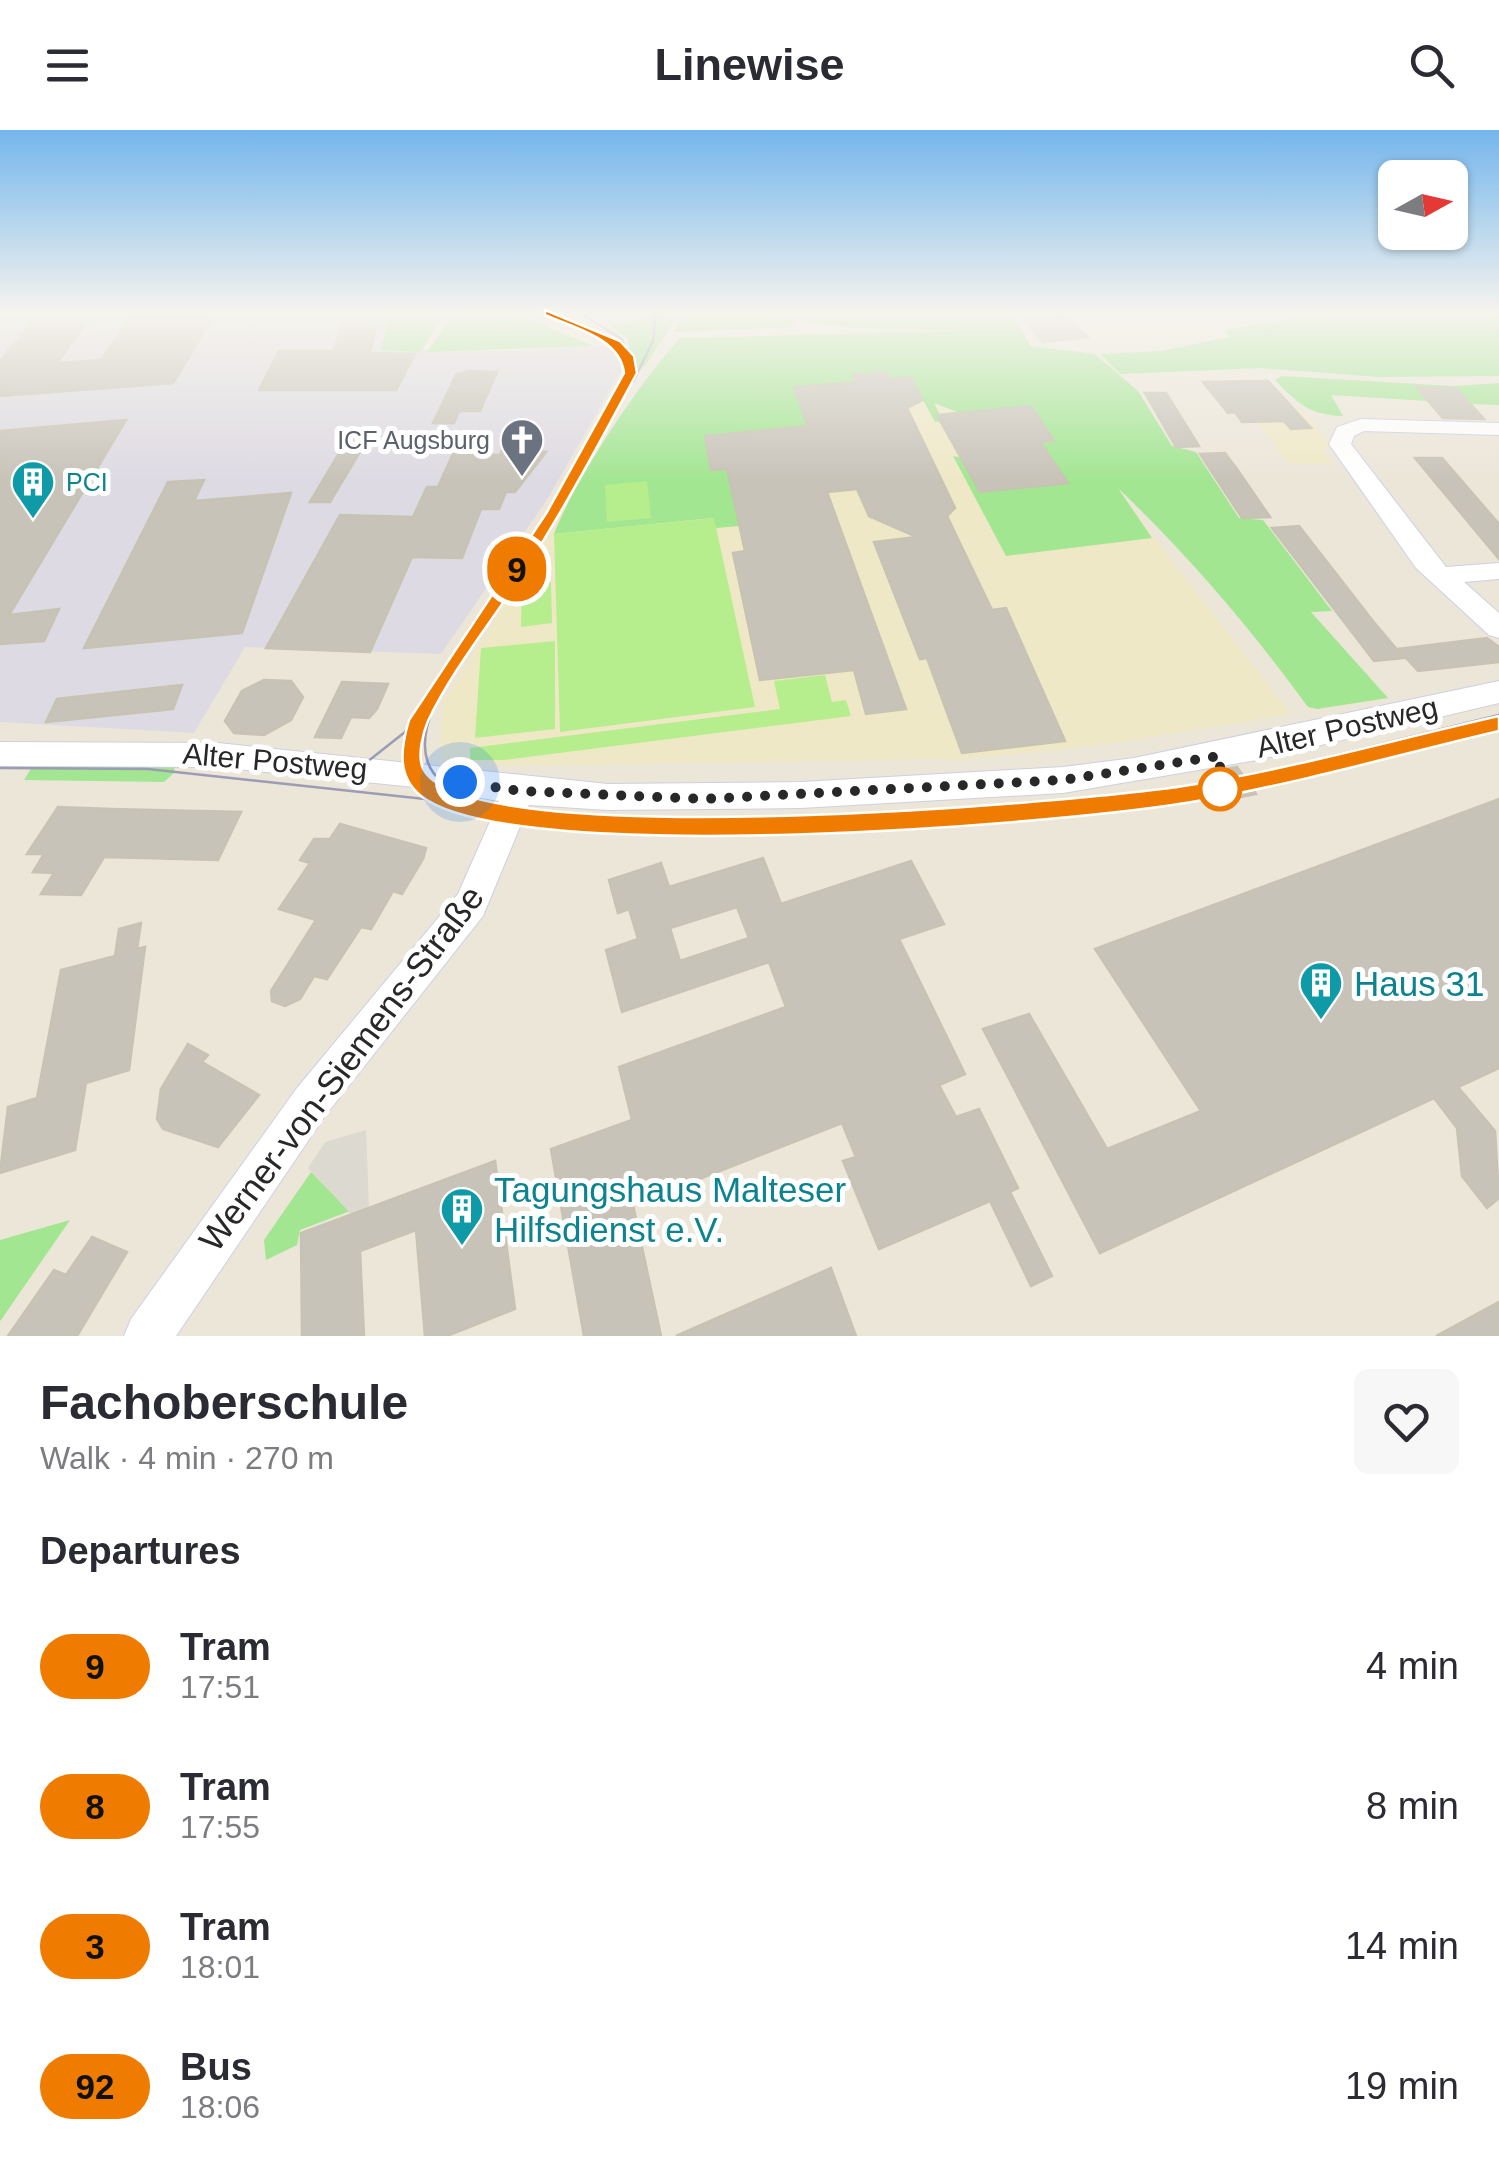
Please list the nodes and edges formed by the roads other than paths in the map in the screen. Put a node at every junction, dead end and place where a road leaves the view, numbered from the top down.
1 (1499, 429) edge
2 (1499, 571) edge
3 (1438, 576) junction
4 (1499, 628) edge
5 (1499, 692) edge
6 (0, 754) edge
7 (520, 791) junction
8 (148, 1336) edge

1 - 3 street
2 - 3 street
3 - 4 street
5 - 7 street, Alter Postweg
6 - 7 street, Alter Postweg
7 - 8 street, Werner-von-Siemens-Straße

